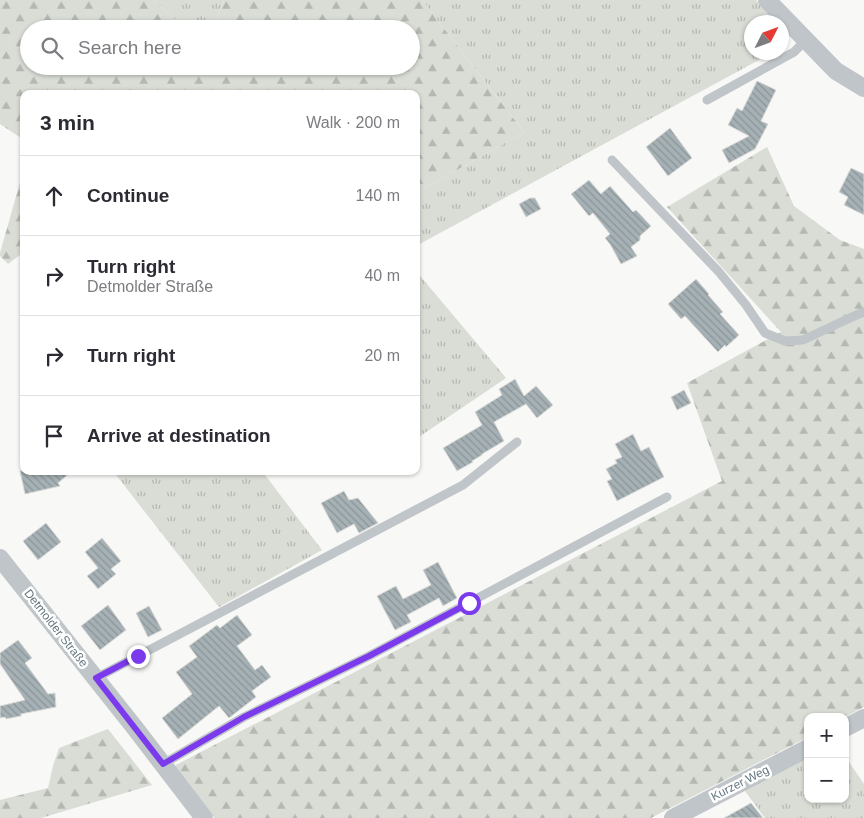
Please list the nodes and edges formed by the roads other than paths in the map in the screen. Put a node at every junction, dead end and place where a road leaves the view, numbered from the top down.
1 (768, 0) edge
2 (806, 40) junction
3 (864, 88) edge
4 (707, 100) dead end
5 (612, 160) dead end
6 (864, 312) edge
7 (517, 442) dead end
8 (667, 497) dead end
9 (0, 558) edge
10 (96, 678) junction
11 (864, 718) edge
12 (849, 726) edge
13 (804, 750) edge
14 (163, 764) junction
15 (204, 818) edge
16 (673, 818) edge

1 - 2 street
2 - 3 street
2 - 4 lane
5 - 6 lane
7 - 10 lane
8 - 14 lane
9 - 10 street, Detmolder Straße
10 - 14 street, Detmolder Straße
11 - 12 street
13 - 16 street, Kurzer Weg
14 - 15 street, Detmolder Straße

